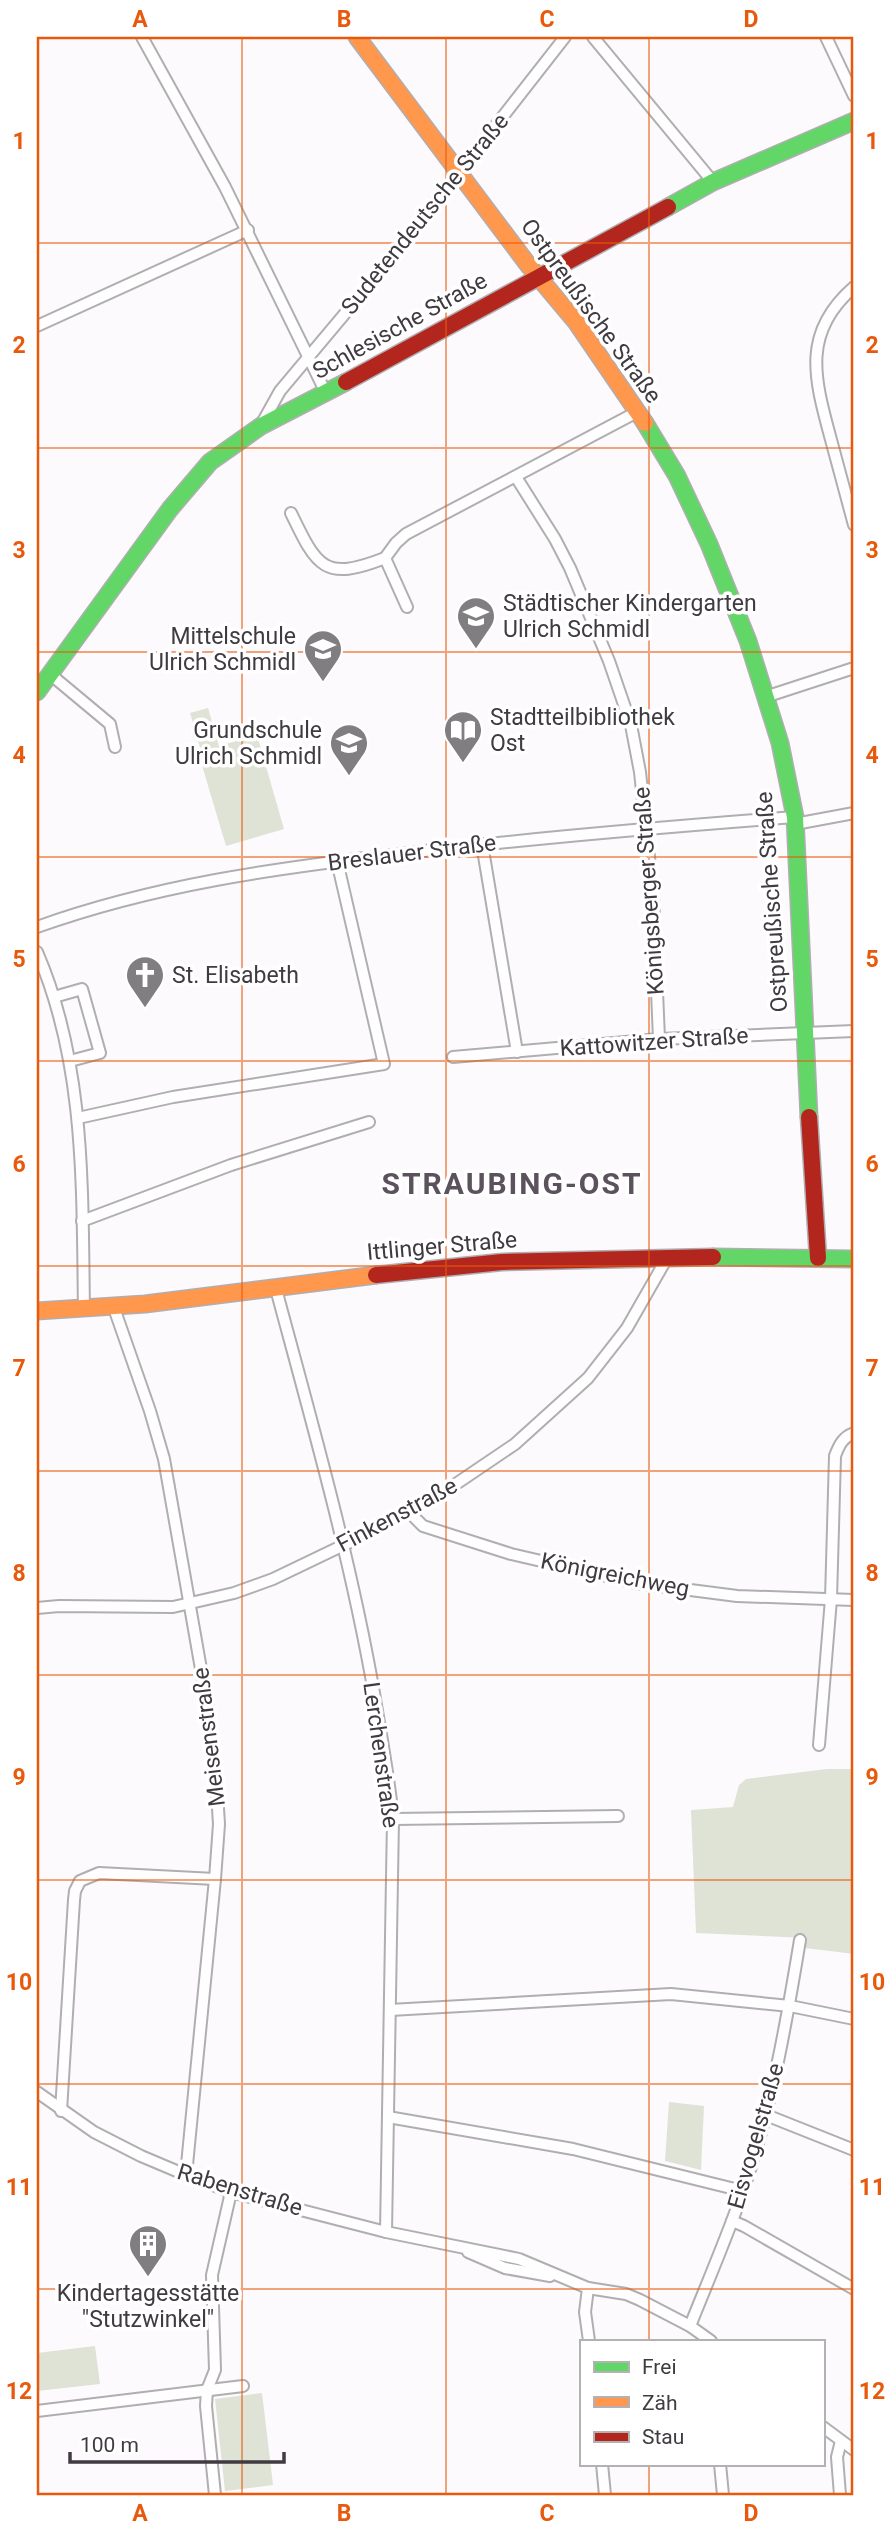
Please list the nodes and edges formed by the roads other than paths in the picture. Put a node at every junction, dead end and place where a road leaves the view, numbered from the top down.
1 (142, 37) edge
2 (357, 37) edge
3 (565, 37) edge
4 (593, 37) edge
5 (826, 37) edge
6 (854, 96) edge
7 (854, 121) edge
8 (461, 172) junction
9 (713, 182) junction
10 (248, 230) junction
11 (538, 276) junction
12 (854, 287) edge
13 (37, 326) edge
14 (308, 357) junction
15 (326, 393) junction
16 (637, 412) junction
17 (261, 426) junction
18 (516, 477) junction
19 (291, 513) dead end
20 (854, 525) edge
21 (385, 558) junction
22 (407, 607) dead end
23 (854, 668) edge
24 (50, 674) junction
25 (37, 692) edge
26 (765, 696) junction
27 (115, 747) dead end
28 (854, 813) edge
29 (795, 821) junction
30 (646, 828) junction
31 (482, 844) junction
32 (337, 861) junction
33 (37, 927) edge
34 (37, 952) edge
35 (54, 997) junction
36 (854, 1031) edge
37 (804, 1035) junction
38 (659, 1039) junction
39 (517, 1052) junction
40 (453, 1057) dead end
41 (70, 1061) junction
42 (78, 1118) junction
43 (369, 1122) dead end
44 (82, 1221) junction
45 (667, 1258) junction
46 (818, 1258) junction
47 (854, 1259) edge
48 (276, 1289) junction
49 (114, 1308) junction
50 (84, 1310) junction
51 (37, 1311) edge
52 (854, 1433) edge
53 (409, 1512) junction
54 (344, 1544) junction
55 (831, 1599) junction
56 (854, 1600) edge
57 (190, 1605) junction
58 (37, 1608) edge
59 (819, 1745) dead end
60 (618, 1816) dead end
61 (393, 1819) junction
62 (215, 1879) junction
63 (800, 1941) dead end
64 (790, 2006) junction
65 (390, 2010) junction
66 (854, 2020) edge
67 (37, 2092) edge
68 (61, 2111) junction
69 (765, 2115) junction
70 (388, 2117) junction
71 (854, 2150) edge
72 (186, 2175) junction
73 (743, 2191) junction
74 (231, 2192) junction
75 (732, 2221) junction
76 (386, 2231) junction
77 (587, 2288) junction
78 (854, 2289) edge
79 (690, 2326) junction
80 (589, 2340) edge
81 (710, 2340) edge
82 (243, 2386) dead end
83 (207, 2390) junction
84 (37, 2411) edge
85 (824, 2428) edge
86 (841, 2441) junction
87 (854, 2450) edge
88 (602, 2466) edge
89 (720, 2466) edge
90 (215, 2495) edge
91 (605, 2495) edge
92 (723, 2495) edge
93 (840, 2495) edge

1 - 10 street
2 - 8 street, Ostpreußische Straße
3 - 8 street, Sudetendeutsche Straße
4 - 9 street
5 - 6 street
7 - 9 street, Schlesische Straße
8 - 11 street, Ostpreußische Straße
8 - 14 street, Sudetendeutsche Straße
9 - 11 street, Schlesische Straße
10 - 13 street
10 - 14 street
11 - 15 street, Schlesische Straße
11 - 16 street, Ostpreußische Straße
12 - 20 street
14 - 15 street
14 - 17 street, Sudetendeutsche Straße
15 - 17 street, Schlesische Straße
16 - 18 street
16 - 26 street, Ostpreußische Straße
17 - 24 street, Schlesische Straße
18 - 21 street
18 - 30 street, Königsberger Straße
19 - 21 street
21 - 22 street
23 - 26 street
24 - 25 street, Schlesische Straße
24 - 27 street
26 - 29 street, Ostpreußische Straße
28 - 29 street, Breslauer Straße
29 - 30 street, Breslauer Straße
29 - 37 street, Ostpreußische Straße
30 - 31 street, Breslauer Straße
30 - 38 street, Königsberger Straße
31 - 32 street, Breslauer Straße
31 - 39 street
32 - 33 street, Breslauer Straße
32 - 42 street
34 - 35 street
35 - 41 street
35 - 41 street
36 - 37 street, Kattowitzer Straße
37 - 38 street, Kattowitzer Straße
37 - 46 street, Ostpreußische Straße
38 - 39 street, Kattowitzer Straße
39 - 40 street, Kattowitzer Straße
41 - 42 street
42 - 44 street
43 - 44 street
44 - 50 street
45 - 46 street, Ittlinger Straße
45 - 48 street, Ittlinger Straße
45 - 53 street, Finkenstraße
46 - 47 street, Ittlinger Straße
48 - 49 street, Ittlinger Straße
48 - 54 street, Lerchenstraße
49 - 50 street, Ittlinger Straße
49 - 57 street, Meisenstraße
50 - 51 street, Ittlinger Straße
52 - 55 street
53 - 54 street, Finkenstraße
53 - 55 street, Königreichweg
54 - 57 street, Finkenstraße
54 - 61 street, Lerchenstraße
55 - 56 street, Königreichweg
55 - 59 street
57 - 58 street, Finkenstraße
57 - 62 street, Meisenstraße
60 - 61 street
61 - 65 street, Lerchenstraße
62 - 68 street
62 - 72 street, Meisenstraße
63 - 64 street, Eisvogelstraße
64 - 65 street
64 - 66 street
64 - 69 street, Eisvogelstraße
65 - 70 street, Lerchenstraße
67 - 68 street, Rabenstraße
68 - 72 street, Rabenstraße
69 - 71 street
69 - 73 street, Eisvogelstraße
70 - 73 street
70 - 76 street, Lerchenstraße
72 - 74 street, Rabenstraße
73 - 75 street, Eisvogelstraße
74 - 76 street, Rabenstraße
74 - 83 street
75 - 78 street
75 - 79 street, Eisvogelstraße
76 - 77 street, Rabenstraße
77 - 79 street, Rabenstraße
77 - 80 street
79 - 81 street, Rabenstraße
82 - 83 street
83 - 84 street
83 - 90 street
85 - 86 street
86 - 87 street
86 - 93 street
88 - 91 street
89 - 92 street

